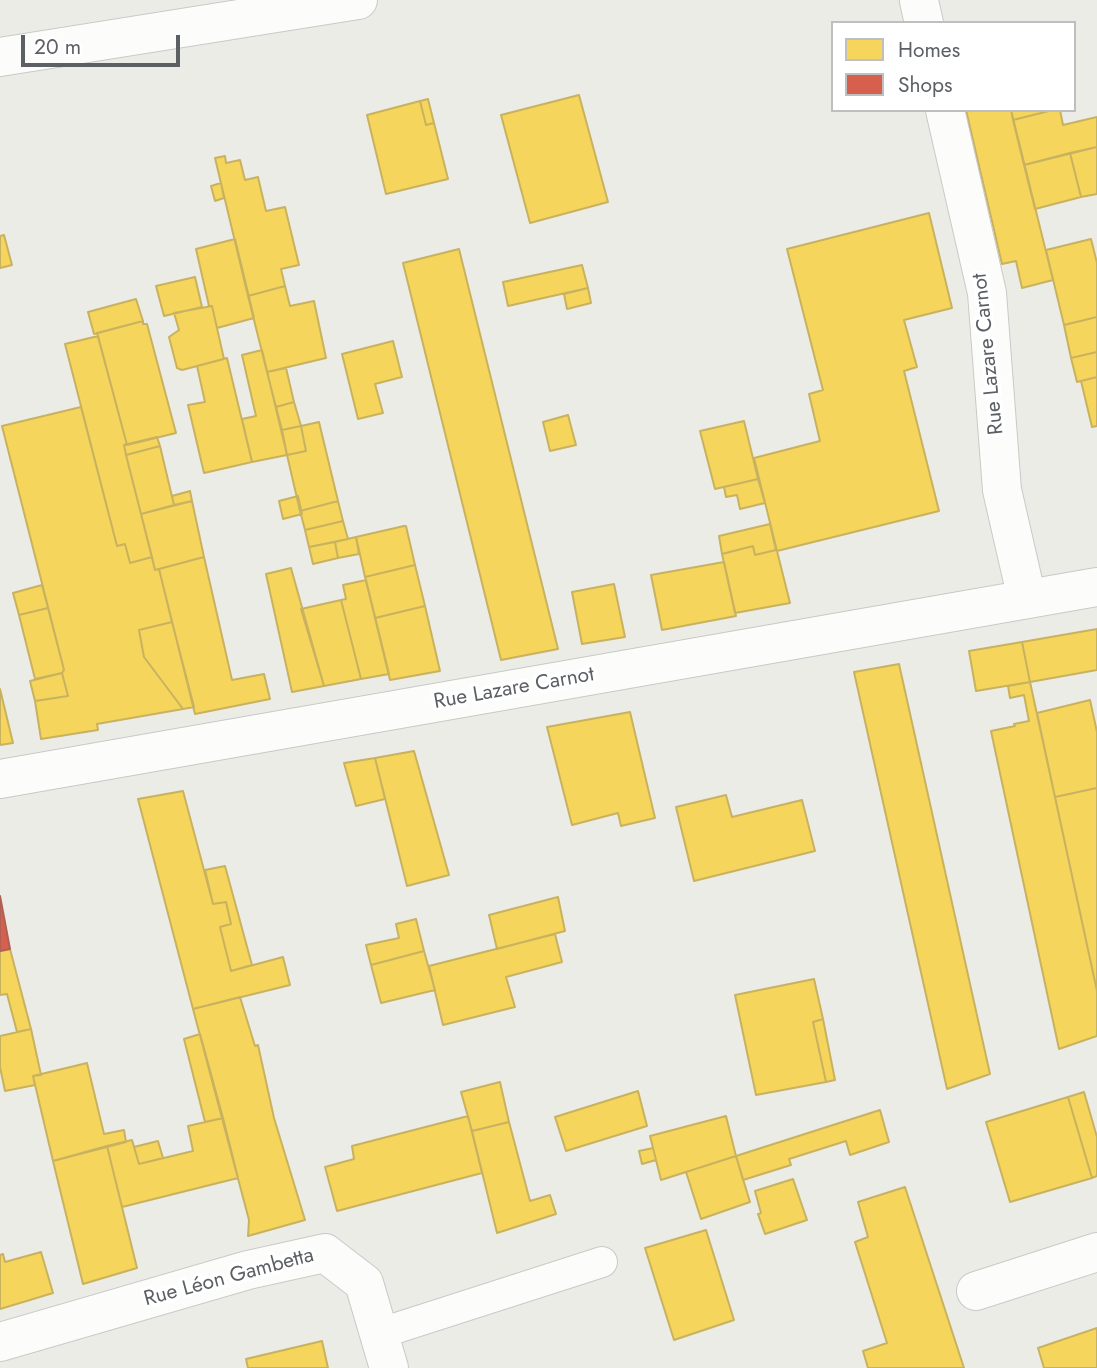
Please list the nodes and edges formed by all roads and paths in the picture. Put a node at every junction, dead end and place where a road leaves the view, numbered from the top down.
1 (358, 0) edge
2 (919, 1) edge
3 (268, 7) edge
4 (924, 21) edge
5 (0, 57) edge
6 (945, 112) edge
7 (1097, 587) edge
8 (1027, 599) junction
9 (0, 779) edge
10 (1097, 1252) edge
11 (603, 1262) dead end
12 (976, 1291) dead end
13 (0, 1342) edge
14 (384, 1351) edge

1 - 3 street
2 - 4 street
3 - 5 street
6 - 8 street, Rue Lazare Carnot
7 - 8 street, Rue Lazare Carnot
8 - 9 street, Rue Lazare Carnot
10 - 12 street
11 - 14 lane
13 - 14 street, Rue Léon Gambetta

